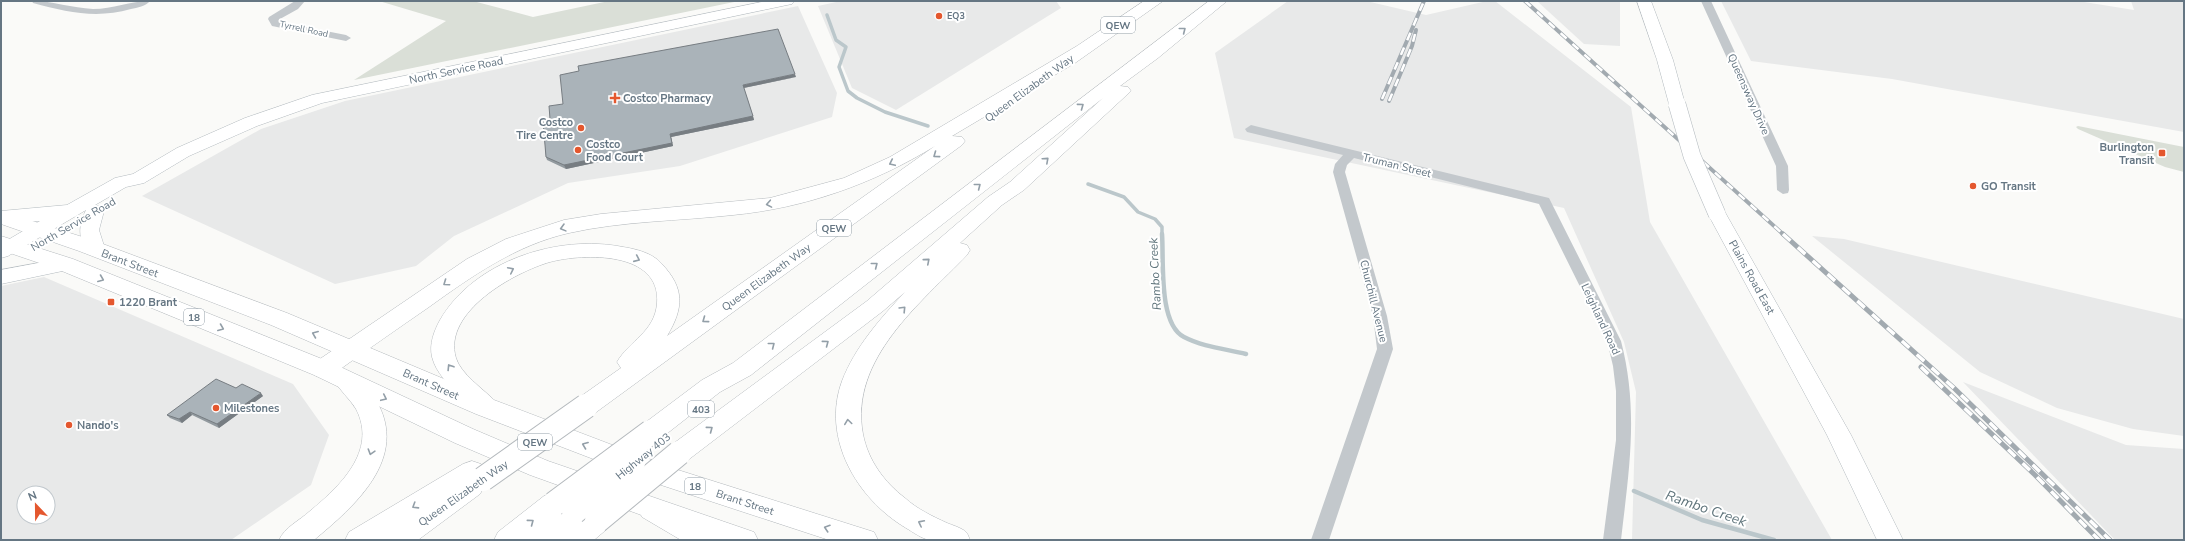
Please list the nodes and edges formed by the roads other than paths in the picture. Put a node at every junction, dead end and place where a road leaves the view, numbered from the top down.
1 (37, 1) edge
2 (145, 1) edge
3 (300, 1) edge
4 (787, 1) edge
5 (1155, 1) edge
6 (1219, 1) edge
7 (1644, 1) edge
8 (1706, 1) edge
9 (346, 38) dead end
10 (1081, 50) junction
11 (1152, 54) junction
12 (1251, 129) dead end
13 (1351, 154) junction
14 (1017, 186) junction
15 (1783, 190) dead end
16 (1544, 201) joint
17 (89, 207) junction
18 (2, 217) edge
19 (46, 233) junction
20 (10, 248) edge
21 (95, 249) junction
22 (65, 264) junction
23 (1, 267) edge
24 (1, 277) edge
25 (352, 349) junction
26 (334, 375) junction
27 (485, 407) junction
28 (575, 409) junction
29 (662, 443) junction
30 (478, 475) junction
31 (652, 509) junction
32 (575, 512) junction
33 (293, 540) edge
34 (359, 540) edge
35 (397, 540) edge
36 (508, 540) edge
37 (541, 540) edge
38 (575, 540) edge
39 (704, 540) edge
40 (744, 540) edge
41 (864, 540) edge
42 (956, 540) edge
43 (1320, 540) edge
44 (1612, 540) edge
45 (1890, 540) edge

1 - 2 street
3 - 9 street, Tyrrell Road
4 - 17 main road, North Service Road
5 - 10 main road, Queen Elizabeth Way / QEW
11 -> 6 main road
7 - 45 main road, Plains Road East, bridge
8 - 15 street, Queensway Drive
10 -> 25 main road
10 -> 28 main road, Queen Elizabeth Way / QEW
14 -> 11 main road
29 -> 11 main road, Highway 403 / 403
12 - 13 street, Truman Street
13 - 16 street, Truman Street
13 - 43 street, Churchill Avenue
29 -> 14 main road
42 -> 14 main road
16 - 44 street, Leighland Road
17 - 18 main road
17 - 19 main road, North Service Road
17 - 21 main road
18 - 19 main road, Brant Street / 18
19 - 20 main road, North Service Road
19 - 21 main road, Brant Street / 18
20 - 22 main road, 18
20 - 23 main road, North Service Road
25 -> 21 main road, Brant Street / 18
22 - 24 main road
22 -> 26 main road, 18
25 - 26 main road
25 - 27 main road, Brant Street / 18
26 -> 31 main road, 18
26 -> 33 main road
27 -> 28 main road
41 -> 27 main road, Brant Street / 18
28 - 30 main road, Queen Elizabeth Way / QEW, bridge
29 - 32 main road, bridge
29 - 32 main road, bridge
30 -> 34 main road
30 - 35 main road, Queen Elizabeth Way / QEW
31 - 39 main road
31 - 40 main road, 18
36 -> 32 main road
32 - 37 main road
32 - 38 main road

